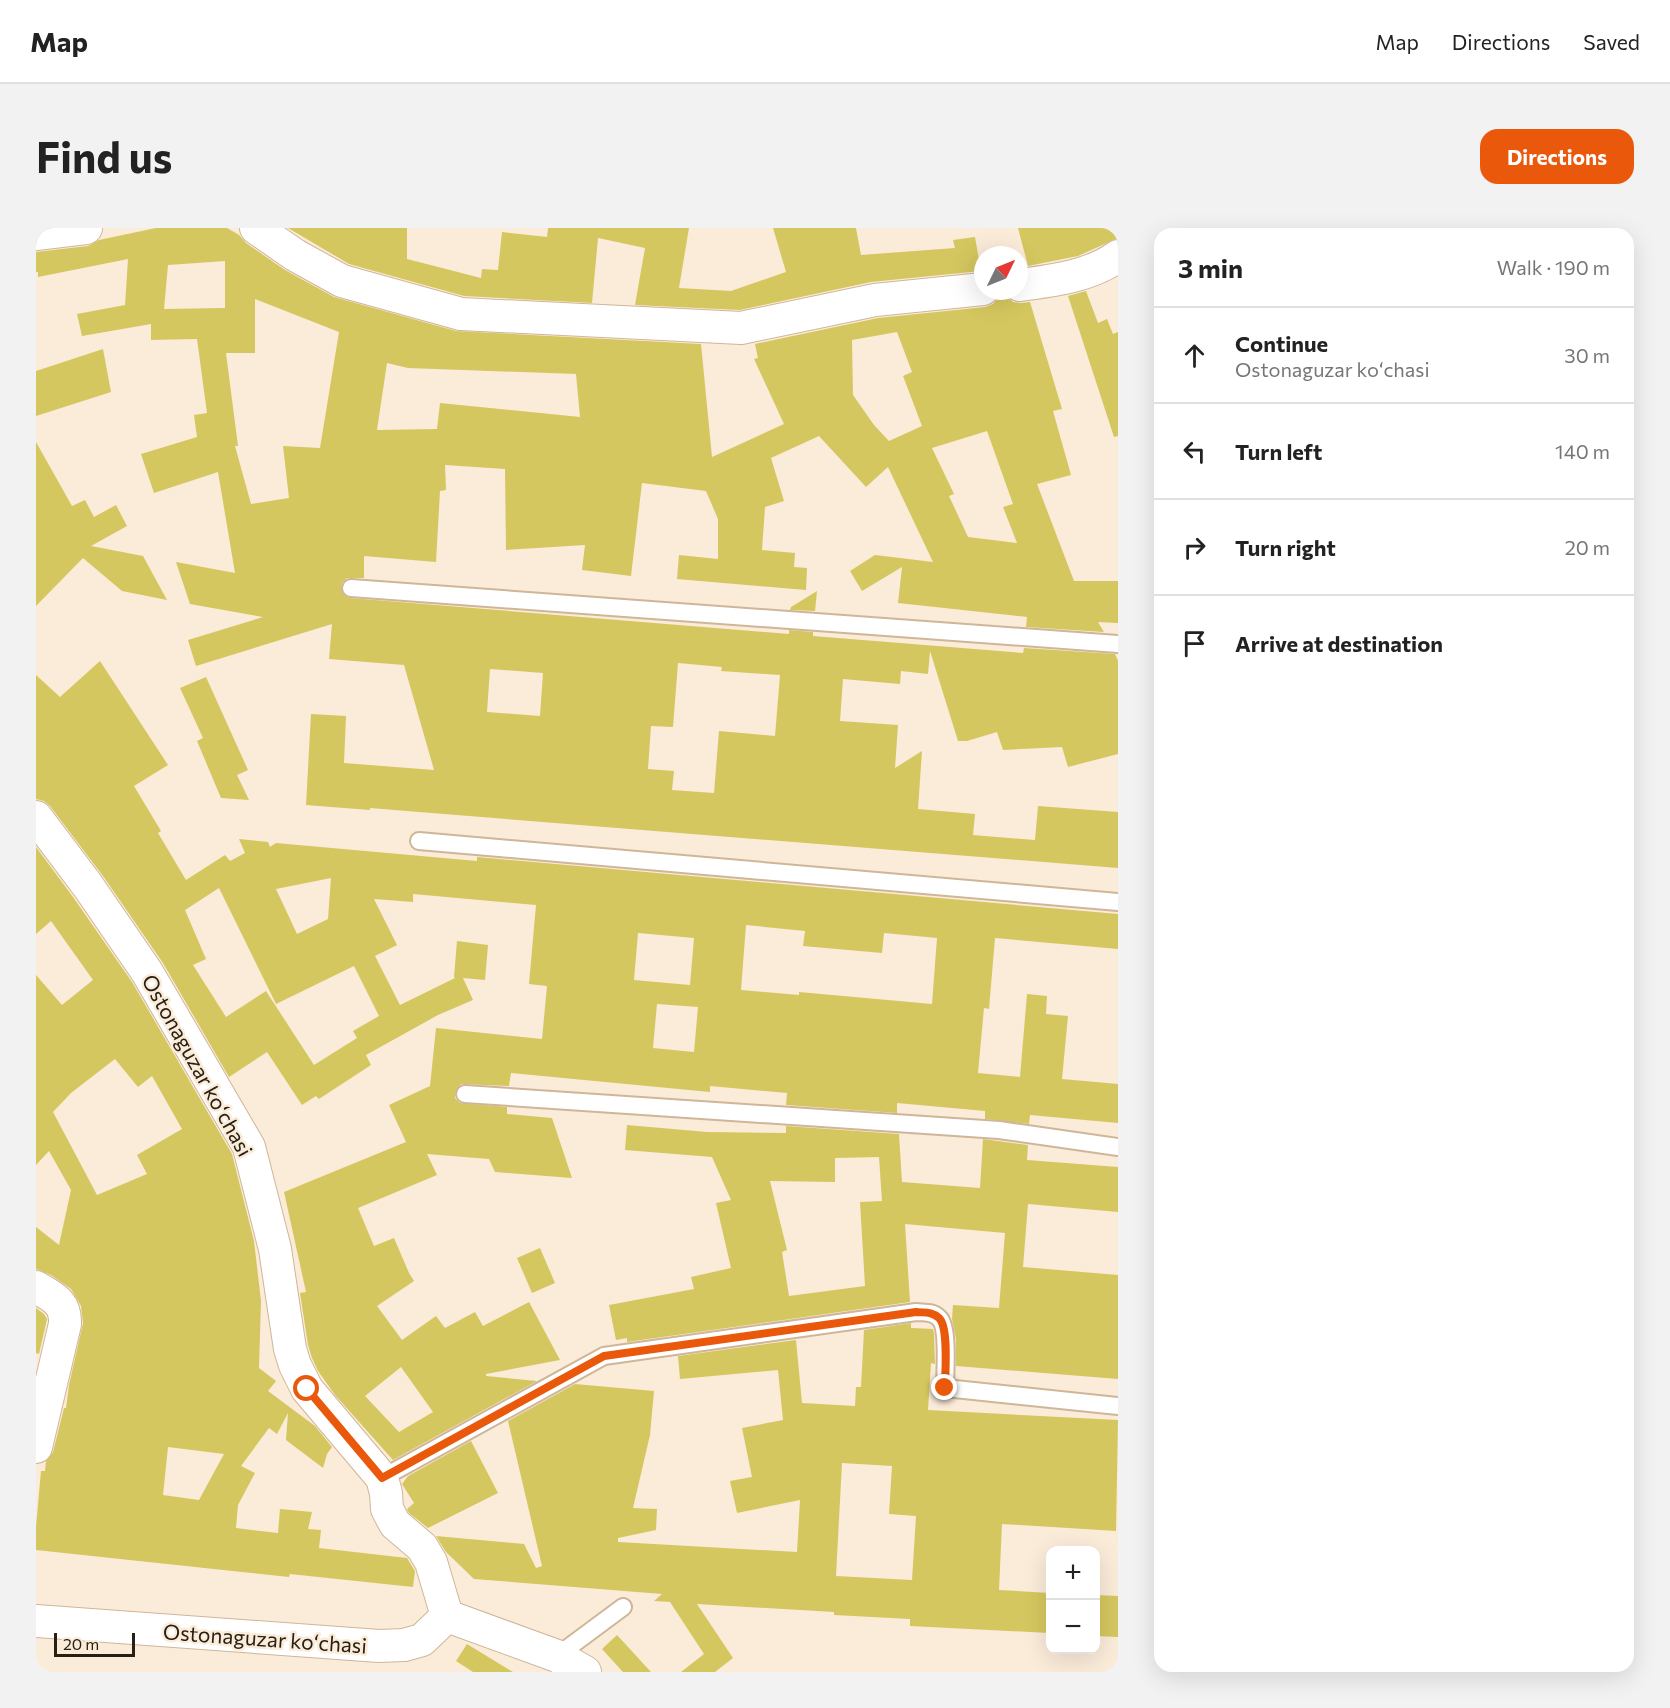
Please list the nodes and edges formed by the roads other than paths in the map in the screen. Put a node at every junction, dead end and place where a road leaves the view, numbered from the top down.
1 (86, 228) edge
2 (256, 228) edge
3 (36, 234) edge
4 (1118, 256) edge
5 (1028, 284) edge
6 (974, 290) edge
7 (351, 588) dead end
8 (1118, 644) edge
9 (36, 817) edge
10 (419, 841) dead end
11 (1118, 902) edge
12 (465, 1094) dead end
13 (1118, 1147) edge
14 (36, 1287) edge
15 (1118, 1406) edge
16 (36, 1447) edge
17 (382, 1478) junction
18 (623, 1607) dead end
19 (447, 1616) junction
20 (36, 1621) edge
21 (557, 1656) junction
22 (585, 1672) edge

1 - 3 street
2 - 6 street
4 - 5 street
7 - 8 lane
9 - 17 street, Ostonaguzar koʻchasi
10 - 11 lane
12 - 13 lane
14 - 16 street
15 - 17 lane
17 - 19 street
18 - 21 lane
19 - 20 street, Ostonaguzar koʻchasi
19 - 21 street
21 - 22 street

